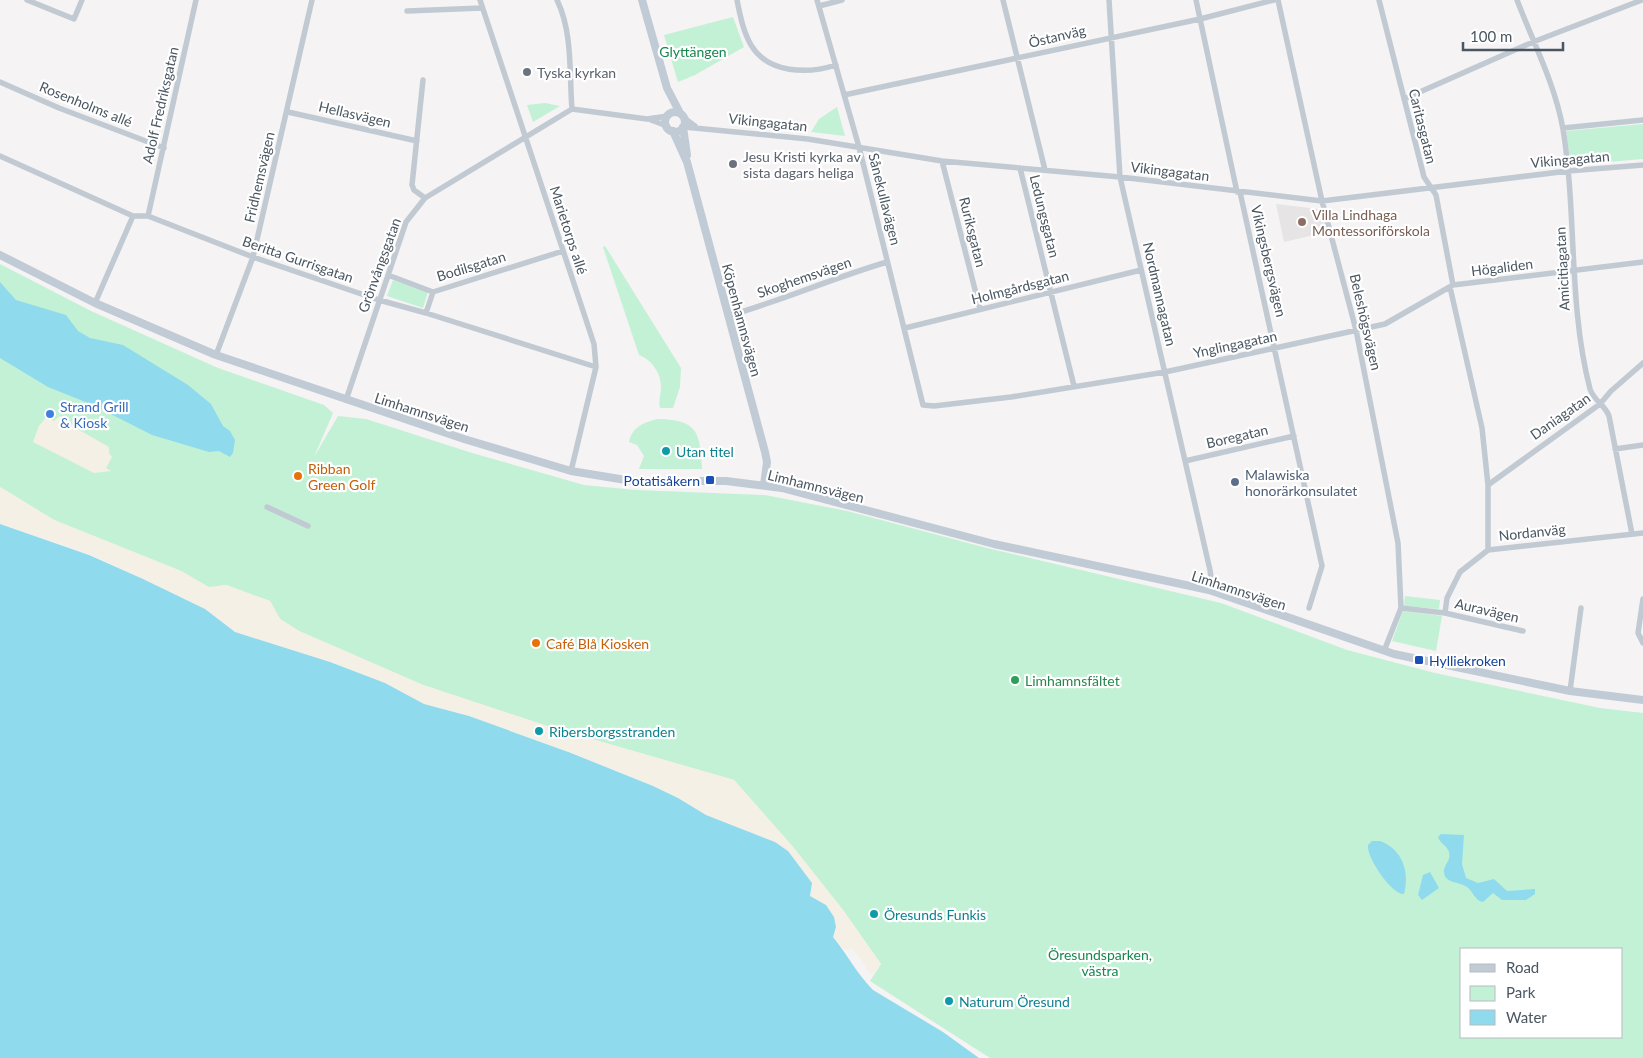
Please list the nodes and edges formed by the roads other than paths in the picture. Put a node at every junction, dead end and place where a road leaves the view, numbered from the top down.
1 (27, 0) edge
2 (82, 0) edge
3 (196, 0) edge
4 (312, 0) edge
5 (480, 0) edge
6 (557, 0) edge
7 (642, 0) edge
8 (737, 0) edge
9 (842, 0) edge
10 (1003, 0) edge
11 (1108, 0) edge
12 (1196, 0) edge
13 (1274, 0) edge
14 (1278, 0) edge
15 (1379, 0) edge
16 (1518, 0) edge
17 (1642, 0) edge
18 (818, 3) edge
19 (482, 8) junction
20 (408, 11) dead end
21 (1200, 19) junction
22 (1111, 37) junction
23 (1533, 42) junction
24 (1017, 58) junction
25 (836, 65) junction
26 (423, 80) dead end
27 (0, 82) edge
28 (667, 88) junction
29 (844, 95) junction
30 (1404, 98) junction
31 (572, 108) junction
32 (288, 112) junction
33 (668, 115) junction
34 (646, 119) junction
35 (1643, 120) edge
36 (683, 121) junction
37 (1563, 128) junction
38 (670, 129) junction
39 (526, 137) junction
40 (416, 141) junction
41 (859, 147) junction
42 (164, 148) junction
43 (0, 156) edge
44 (942, 161) junction
45 (687, 162) junction
46 (1643, 165) edge
47 (1020, 168) junction
48 (1045, 170) junction
49 (1568, 171) junction
50 (1120, 177) junction
51 (1430, 186) junction
52 (1239, 192) junction
53 (425, 198) junction
54 (1322, 201) junction
55 (133, 216) junction
56 (148, 216) junction
57 (563, 251) junction
58 (0, 255) edge
59 (253, 257) junction
60 (887, 262) junction
61 (1643, 262) edge
62 (1141, 270) junction
63 (1573, 271) junction
64 (388, 276) junction
65 (1452, 286) junction
66 (433, 292) junction
67 (1052, 292) junction
68 (379, 300) junction
69 (95, 303) junction
70 (980, 309) junction
71 (426, 313) junction
72 (728, 316) junction
73 (905, 328) junction
74 (1356, 330) junction
75 (1275, 348) junction
76 (216, 355) junction
77 (1643, 363) edge
78 (596, 367) junction
79 (1164, 372) junction
80 (1074, 386) junction
81 (346, 400) junction
82 (1600, 404) junction
83 (923, 405) joint
84 (1294, 436) junction
85 (1643, 445) edge
86 (1615, 449) junction
87 (1185, 461) junction
88 (571, 471) junction
89 (764, 485) junction
90 (1488, 485) junction
91 (267, 507) dead end
92 (308, 526) dead end
93 (1643, 533) edge
94 (1632, 534) junction
95 (1488, 550) junction
96 (1209, 590) junction
97 (1304, 595) dead end
98 (1313, 598) junction
99 (1643, 599) edge
100 (1309, 608) dead end
101 (1401, 608) junction
102 (1581, 608) dead end
103 (1445, 613) junction
104 (1523, 631) dead end
105 (1643, 643) edge
106 (1384, 651) junction
107 (1570, 691) junction
108 (1643, 700) edge

1 - 2 street
3 - 42 street, Adolf Fredriksgatan
4 - 32 street, Fridhemsvägen
5 - 19 street, Marietorps allé
6 - 31 street
7 - 28 main road, Köpenhamnsvägen
8 - 25 street
9 - 18 street
10 - 24 street
11 - 22 street, Nordmannagatan
12 - 21 street, Vikingsbergsvägen
13 - 21 street, Östanväg
14 - 54 street, Beleshögsvägen
15 - 30 street, Caritasgatan
16 - 23 street, Amicitiagatan
17 - 23 street
18 - 25 street, Sånekullavägen
19 - 20 street
19 - 39 street, Marietorps allé
21 - 22 street, Östanväg
21 - 52 street, Vikingsbergsvägen
22 - 24 street, Östanväg
22 - 50 street, Nordmannagatan
23 - 30 street
23 - 37 street, Amicitiagatan
24 - 29 street, Östanväg
24 - 48 street
25 - 29 street, Sånekullavägen
26 - 40 street
27 - 42 street, Rosenholms allé
28 - 33 main road, Köpenhamnsvägen
28 - 36 main road, Köpenhamnsvägen
29 - 41 street, Sånekullavägen
30 - 51 street, Caritasgatan
31 - 34 street
31 - 39 street
32 - 40 street, Hellasvägen
32 - 59 street, Fridhemsvägen
33 - 34 street
33 - 36 main road
33 - 38 main road, Köpenhamnsvägen
34 - 38 street
35 - 37 street
36 - 38 main road
36 - 41 street, Vikingagatan
36 - 45 main road, Köpenhamnsvägen
37 - 49 street, Amicitiagatan
38 - 45 main road, Köpenhamnsvägen
39 - 53 street, Grönvångsgatan
39 - 57 street, Marietorps allé
40 - 53 street
41 - 44 street, Vikingagatan
41 - 60 street, Sånekullavägen
42 - 56 street, Adolf Fredriksgatan
43 - 55 street, Beritta Gurrisgatan
44 - 47 street, Vikingagatan
44 - 70 street, Ruriksgatan
45 - 72 main road, Köpenhamnsvägen
46 - 49 street, Vikingagatan
47 - 48 street, Vikingagatan
47 - 67 street, Ledungsgatan
48 - 50 street, Vikingagatan
49 - 51 street, Vikingagatan
49 - 63 street, Amicitiagatan
50 - 52 street, Vikingagatan
50 - 62 street, Nordmannagatan
51 - 54 street, Vikingagatan
51 - 65 street, Caritasgatan
52 - 54 street, Vikingagatan
52 - 75 street, Vikingsbergsvägen
53 - 64 street, Grönvångsgatan
54 - 74 street, Beleshögsvägen
55 - 56 street, Beritta Gurrisgatan
55 - 69 street
56 - 59 street, Beritta Gurrisgatan
57 - 66 street, Bodilsgatan
57 - 78 street, Marietorps allé
58 - 69 main road, Limhamnsvägen
59 - 68 street, Beritta Gurrisgatan
59 - 76 street, Fridhemsvägen
60 - 72 street, Skoghemsvägen
60 - 73 street, Sånekullavägen
61 - 63 street, Högaliden
62 - 67 street, Holmgårdsgatan
62 - 79 street, Nordmannagatan
63 - 65 street, Högaliden
63 - 82 street, Amicitiagatan
64 - 66 street, Bodilsgatan
64 - 68 street, Grönvångsgatan
65 - 74 street, Ynglingagatan
65 - 90 street, Caritasgatan
66 - 71 street
67 - 70 street, Holmgårdsgatan
67 - 80 street, Ledungsgatan
68 - 71 street, Beritta Gurrisgatan
68 - 81 street, Grönvångsgatan
69 - 76 main road, Limhamnsvägen
70 - 73 street, Holmgårdsgatan
71 - 78 street, Beritta Gurrisgatan
72 - 89 main road, Köpenhamnsvägen
73 - 83 street, Sånekullavägen
74 - 75 street, Ynglingagatan
74 - 101 street, Beleshögsvägen
75 - 79 street, Ynglingagatan
75 - 84 street, Vikingsbergsvägen
76 - 81 main road, Limhamnsvägen
77 - 82 street, Daniagatan
78 - 88 street, Marietorps allé
79 - 80 street, Ynglingagatan
79 - 87 street, Nordmannagatan
80 - 83 street, Ynglingagatan
81 - 88 main road, Limhamnsvägen
82 - 86 street, Amicitiagatan
82 - 90 street, Daniagatan
84 - 87 street, Boregatan
84 - 98 street, Vikingsbergsvägen
85 - 86 street
86 - 94 street, Amicitiagatan
87 - 96 street, Nordmannagatan
88 - 89 main road, Limhamnsvägen
89 - 96 main road, Limhamnsvägen
90 - 95 street, Caritasgatan
91 - 92 street
93 - 94 street, Nordanväg
94 - 95 street, Nordanväg
95 - 103 street, Nordanväg
96 - 106 main road, Limhamnsvägen
97 - 98 street
98 - 100 street, Vikingsbergsvägen
99 - 105 street
101 - 103 street
101 - 106 street, Beleshögsvägen
102 - 107 street
103 - 104 street, Auravägen
106 - 107 main road, Limhamnsvägen
107 - 108 main road, Limhamnsvägen

